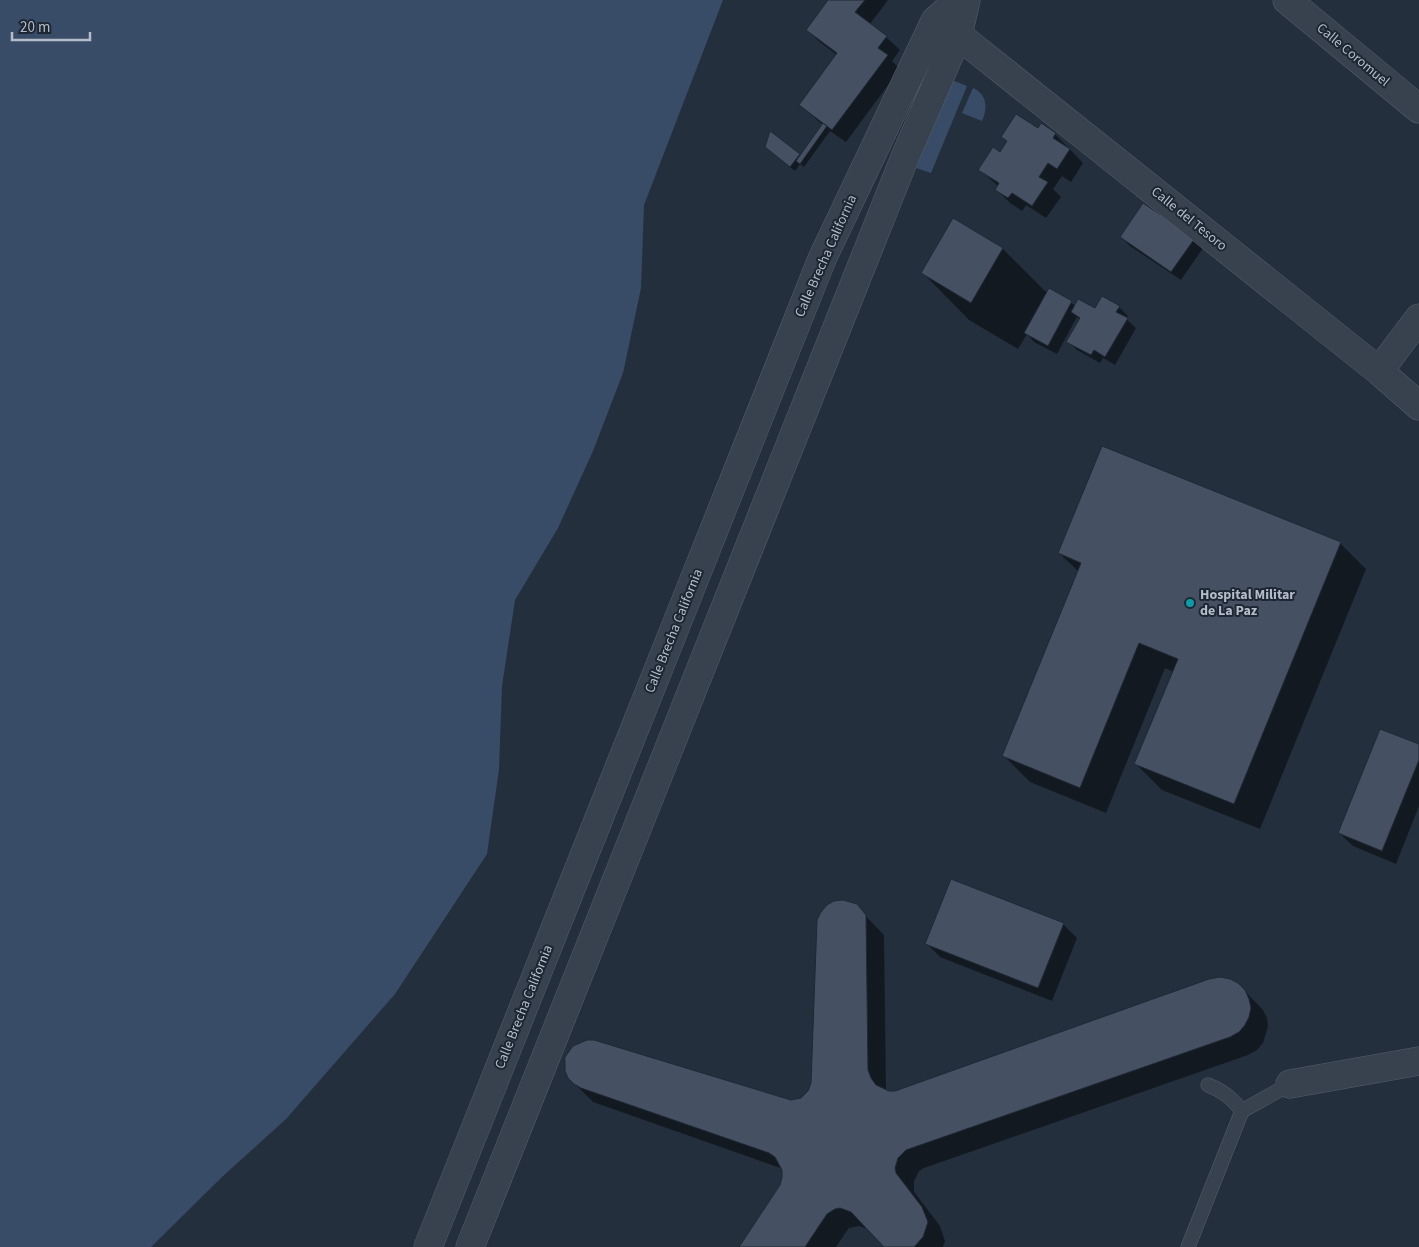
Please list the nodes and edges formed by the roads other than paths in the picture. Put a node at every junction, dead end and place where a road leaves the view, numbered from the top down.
1 (958, 0) edge
2 (966, 0) edge
3 (1287, 0) edge
4 (935, 21) junction
5 (958, 35) junction
6 (1419, 109) edge
7 (1419, 318) edge
8 (1379, 371) junction
9 (1419, 406) edge
10 (1419, 1061) edge
11 (1290, 1084) joint
12 (1208, 1085) dead end
13 (1242, 1111) junction
14 (428, 1247) edge
15 (470, 1247) edge
16 (1188, 1247) edge

1 - 4 street
2 - 5 street
3 - 6 street, Calle Coromuel
4 - 5 street, Calle del Tesoro
4 - 14 street, Calle Brecha California
5 - 8 street, Calle del Tesoro
5 - 15 street
7 - 8 street
8 - 9 street, Calle del Tesoro
10 - 11 street
11 - 13 lane
12 - 13 lane
13 - 16 lane

